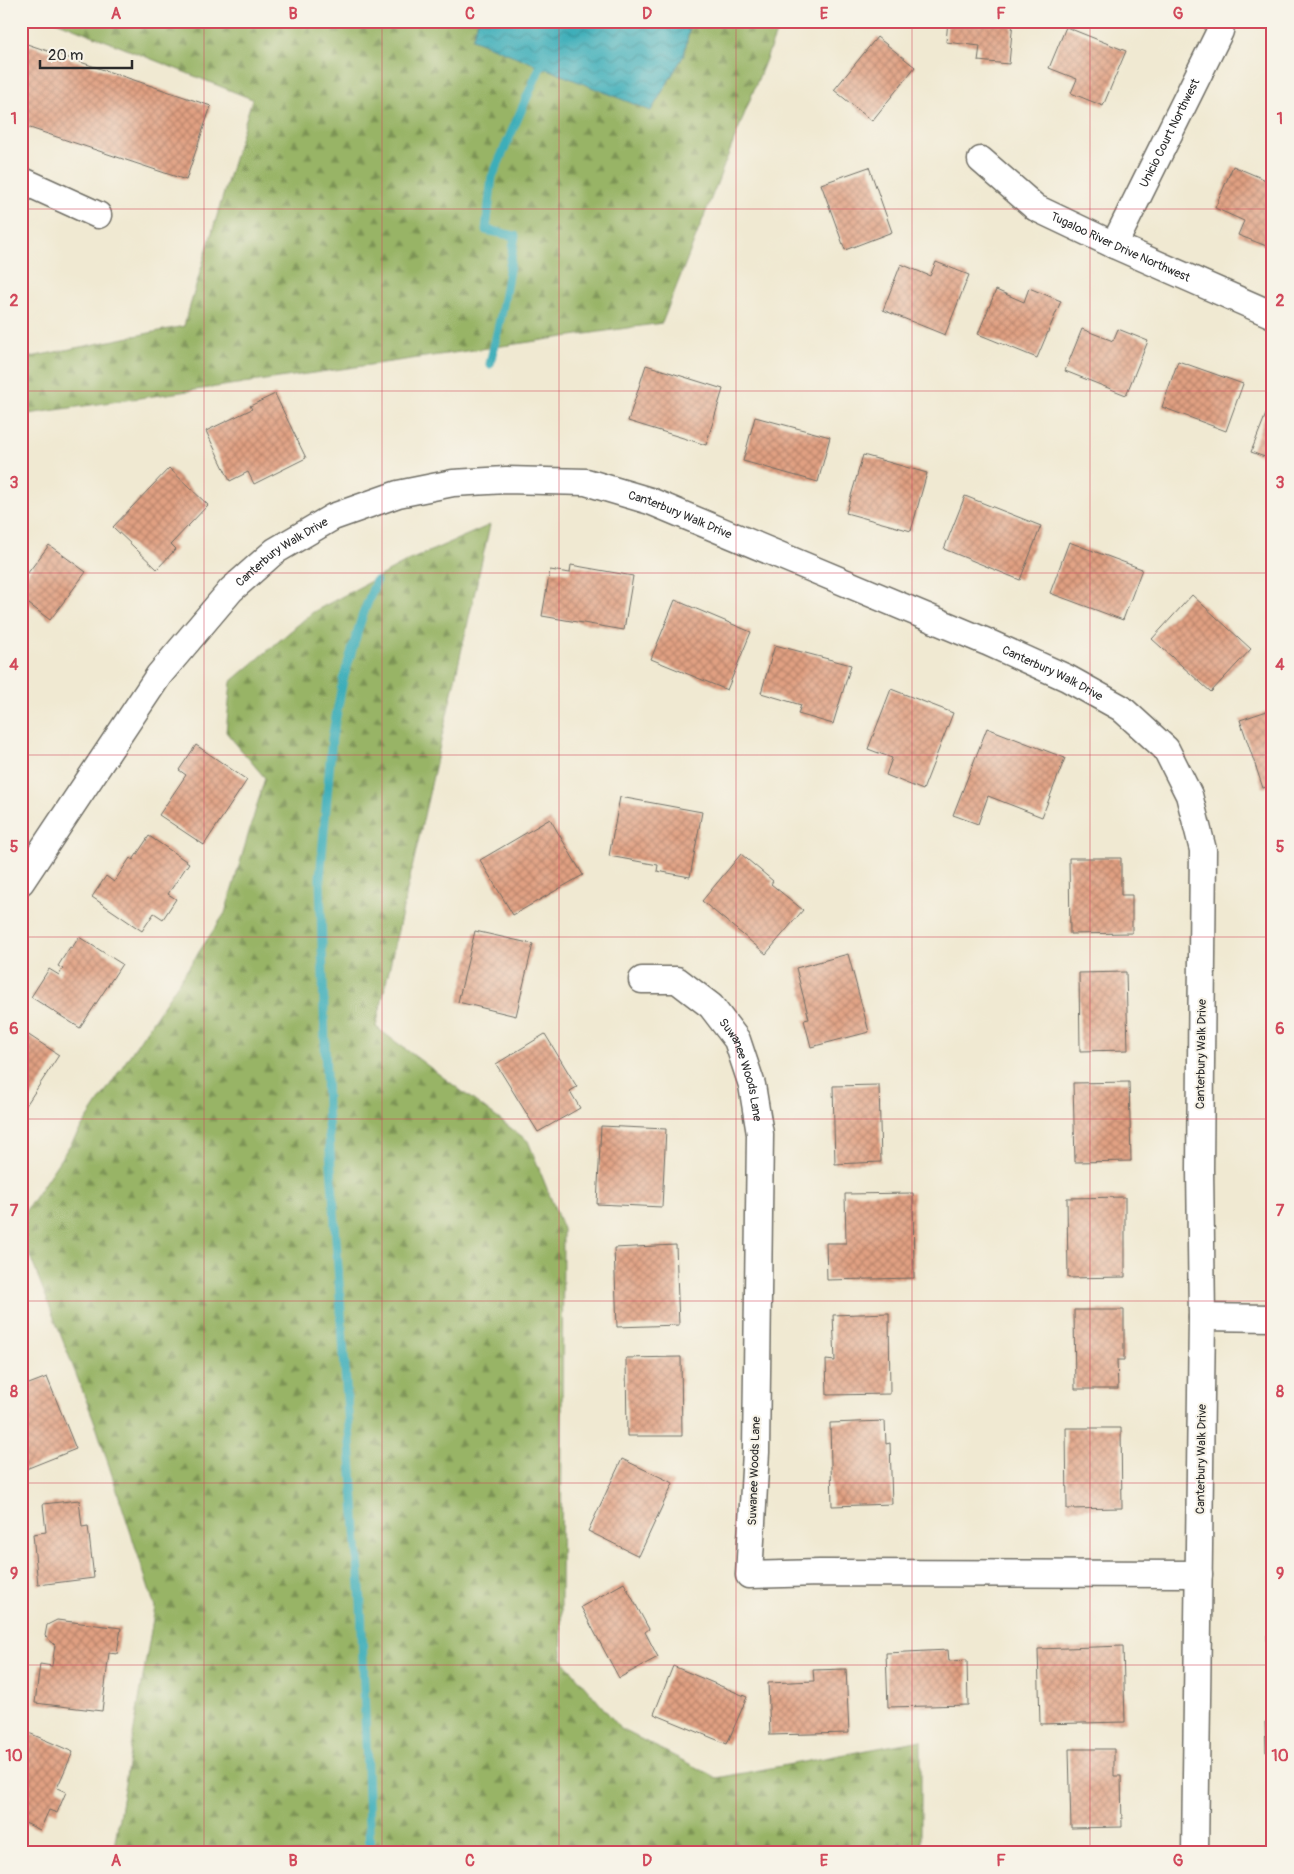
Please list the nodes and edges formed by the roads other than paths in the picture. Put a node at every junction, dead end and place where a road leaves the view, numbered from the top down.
1 (1222, 21) edge
2 (981, 160) dead end
3 (21, 180) edge
4 (98, 215) dead end
5 (1114, 245) junction
6 (1273, 315) edge
7 (21, 882) edge
8 (642, 980) dead end
9 (1202, 1317) junction
10 (1273, 1318) edge
11 (1200, 1574) junction
12 (1195, 1853) edge

1 - 5 street, Unicio Court Northwest
2 - 5 street, Tugaloo River Drive Northwest
3 - 4 street
5 - 6 street, Tugaloo River Drive Northwest
7 - 9 street, Canterbury Walk Drive
8 - 11 street, Suwanee Woods Lane
9 - 10 street
9 - 11 street, Canterbury Walk Drive
11 - 12 street, Canterbury Walk Drive

